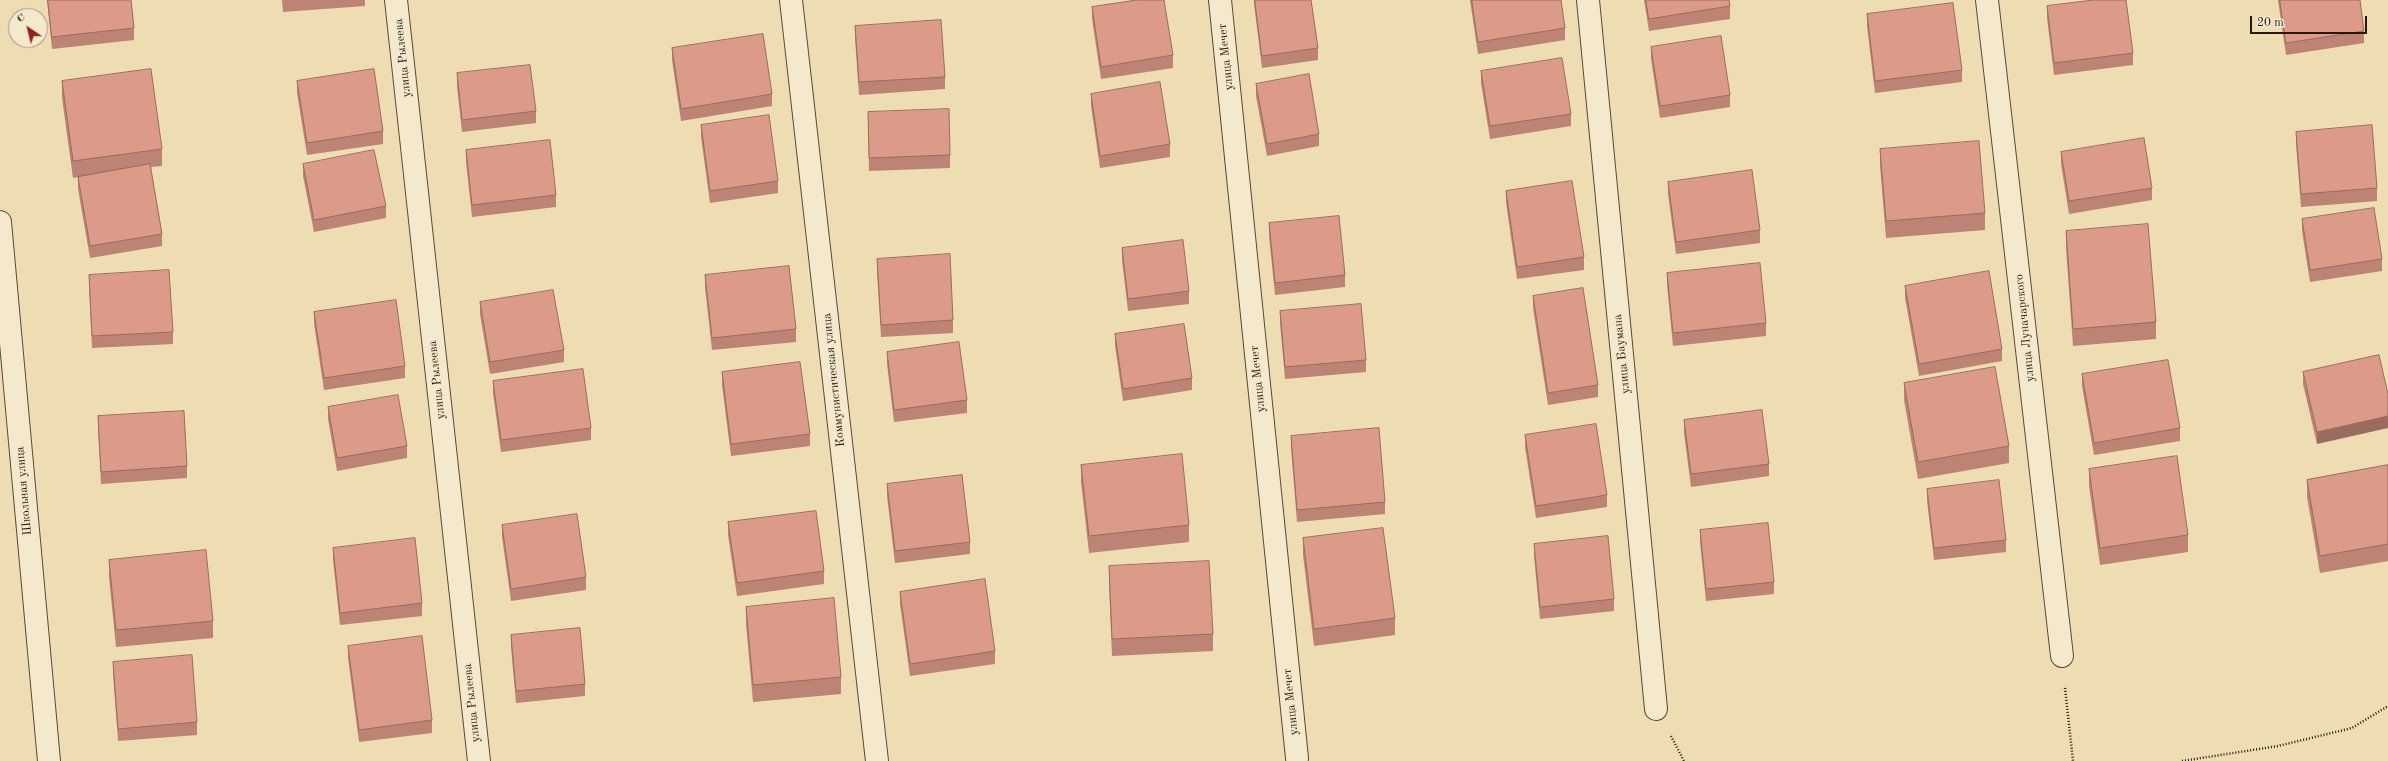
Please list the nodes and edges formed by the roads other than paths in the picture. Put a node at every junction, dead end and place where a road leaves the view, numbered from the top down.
1 (396, 0) edge
2 (791, 0) edge
3 (1220, 0) edge
4 (1588, 0) edge
5 (1987, 0) edge
6 (0, 222) edge
7 (2062, 656) road end
8 (1656, 709) dead end
9 (1297, 758) dead end
10 (49, 761) edge
11 (479, 761) edge
12 (877, 761) edge

1 - 11 street, улица Рылеева
2 - 12 street, Коммунистическая улица
3 - 9 street, улица Мечет
4 - 8 street, улица Баумана
5 - 7 street, улица Луначарского
6 - 10 street, Школьная улица

